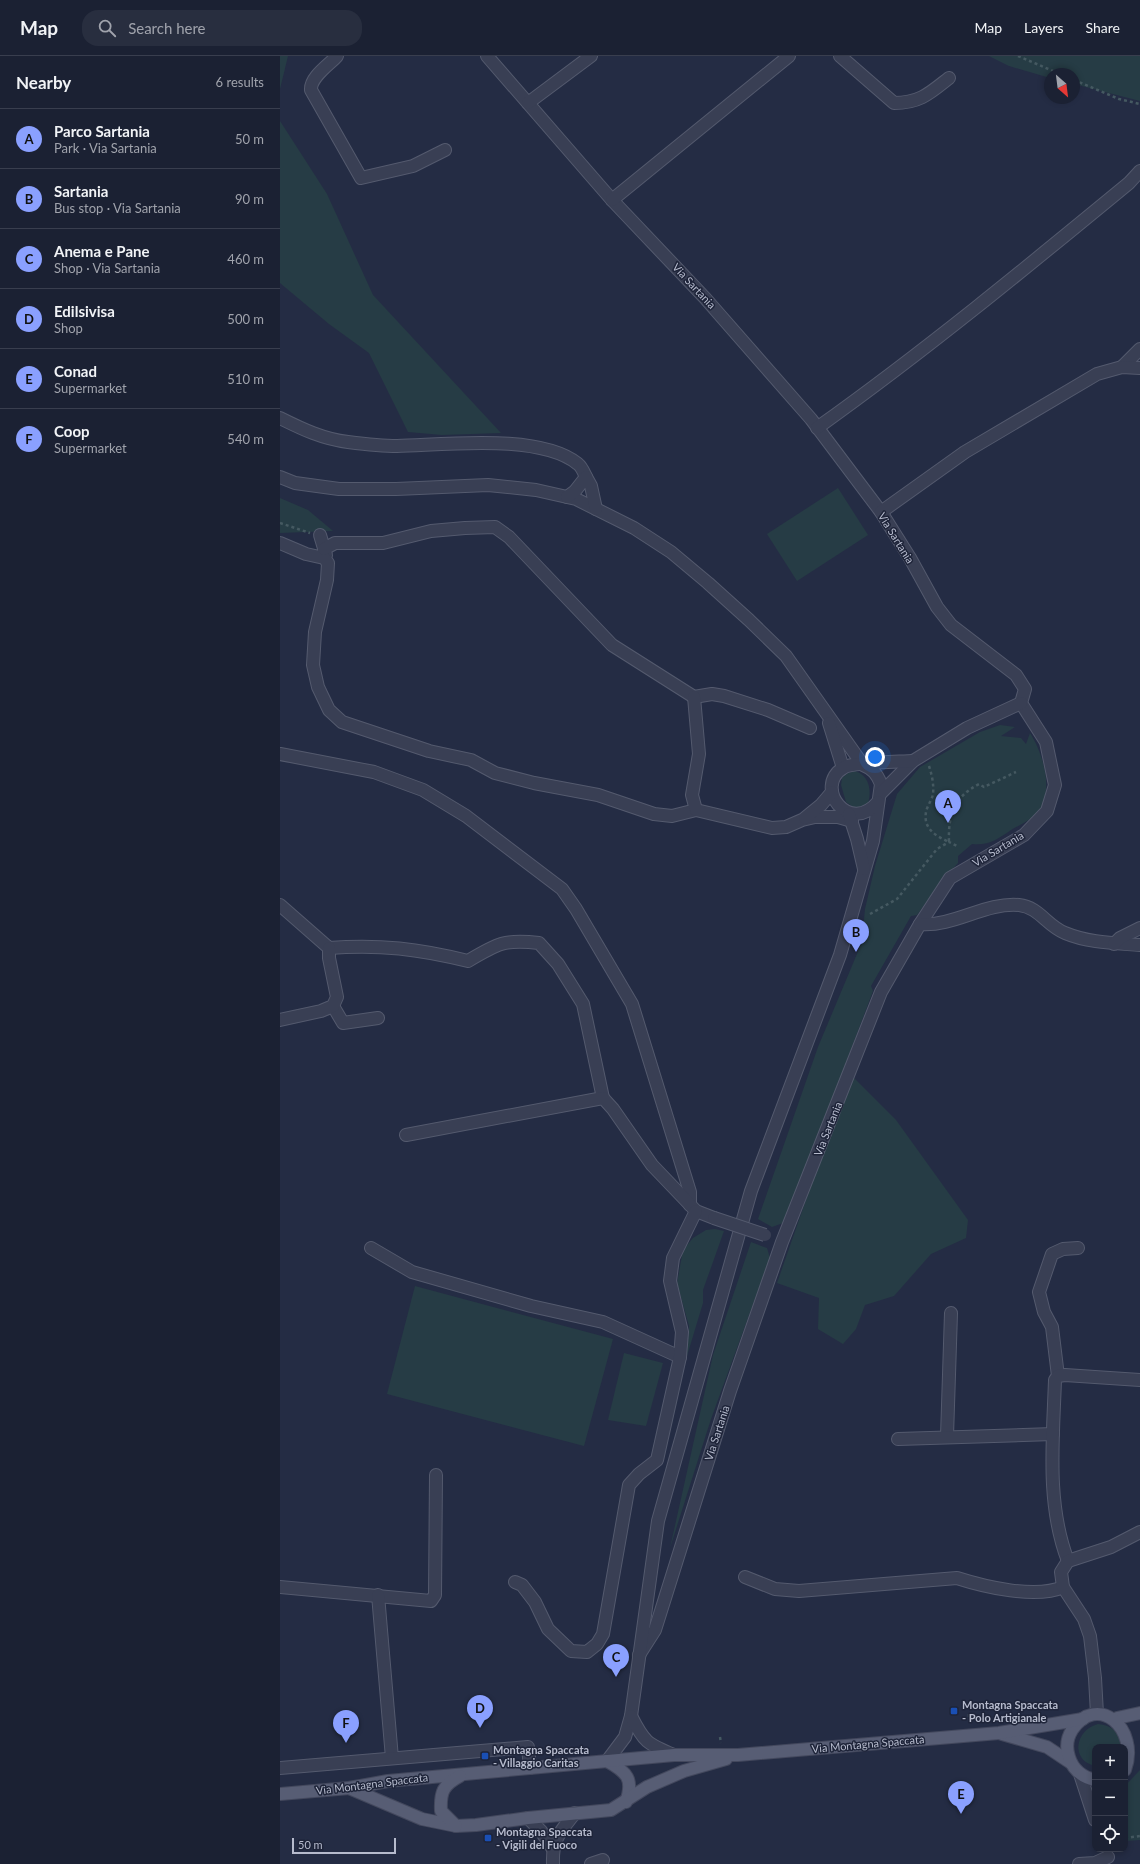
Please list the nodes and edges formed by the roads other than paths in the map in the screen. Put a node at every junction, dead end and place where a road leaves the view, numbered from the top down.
1 (337, 56) edge
2 (487, 56) edge
3 (592, 56) edge
4 (789, 56) edge
5 (840, 56) edge
6 (949, 78) dead end
7 (528, 103) junction
8 (446, 150) dead end
9 (1140, 170) edge
10 (612, 200) junction
11 (1140, 349) edge
12 (1122, 367) junction
13 (1140, 368) edge
14 (280, 418) edge
15 (817, 428) junction
16 (280, 477) edge
17 (586, 477) junction
18 (567, 497) junction
19 (596, 509) junction
20 (881, 512) junction
21 (320, 535) road end
22 (280, 543) edge
23 (324, 549) junction
24 (328, 563) junction
25 (694, 697) junction
26 (1021, 703) junction
27 (826, 714) junction
28 (810, 728) dead end
29 (280, 754) edge
30 (913, 761) junction
31 (863, 765) junction
32 (843, 768) junction
33 (832, 792) junction
34 (880, 798) junction
35 (696, 810) junction
36 (850, 817) junction
37 (802, 820) junction
38 (864, 871) junction
39 (280, 905) edge
40 (920, 924) junction
41 (1140, 928) edge
42 (1114, 944) junction
43 (1140, 945) edge
44 (329, 948) junction
45 (333, 1006) junction
46 (378, 1018) dead end
47 (280, 1020) edge
48 (603, 1098) junction
49 (406, 1135) dead end
50 (693, 1208) junction
51 (782, 1242) junction
52 (371, 1248) dead end
53 (1078, 1248) dead end
54 (951, 1313) dead end
55 (680, 1357) junction
56 (1058, 1376) junction
57 (1140, 1380) edge
58 (1053, 1434) junction
59 (947, 1436) junction
60 (898, 1439) dead end
61 (436, 1475) dead end
62 (1140, 1532) edge
63 (1068, 1562) junction
64 (745, 1577) dead end
65 (515, 1582) dead end
66 (280, 1587) edge
67 (1063, 1587) junction
68 (378, 1595) junction
69 (639, 1655) junction
70 (1140, 1713) edge
71 (1097, 1714) junction
72 (631, 1716) junction
73 (1117, 1718) junction
74 (1083, 1719) junction
75 (999, 1733) junction
76 (1137, 1749) edge
77 (674, 1755) junction
78 (738, 1755) junction
79 (392, 1758) junction
80 (607, 1761) junction
81 (1071, 1763) junction
82 (1128, 1765) edge
83 (280, 1768) edge
84 (530, 1768) junction
85 (464, 1773) junction
86 (1080, 1774) junction
87 (1092, 1779) edge
88 (349, 1788) junction
89 (280, 1794) edge
90 (626, 1802) junction
91 (575, 1814) junction
92 (1094, 1816) edge
93 (528, 1818) junction
94 (456, 1826) junction
95 (553, 1849) junction
96 (1108, 1857) edge
97 (603, 1860) dead end
98 (553, 1864) edge
99 (591, 1864) edge
100 (1081, 1864) edge

1 - 8 street
2 - 7 street, Via Sartania
3 - 7 street
4 - 10 street
5 - 6 street
7 - 10 street, Via Sartania
9 - 15 street
10 - 15 street, Via Sartania
11 - 12 street
12 - 13 street
12 - 20 street
14 - 17 street
15 - 20 street, Via Sartania
16 - 18 street
17 - 18 street
17 - 19 street
18 - 19 street
19 - 27 street
20 - 26 street, Via Sartania
21 - 23 street
22 - 24 street
23 - 24 street
23 - 25 street
24 - 35 street
25 - 28 street
25 - 35 street
26 - 30 street
26 - 40 street, Via Sartania
27 - 31 street
27 - 32 street
29 - 50 street
30 - 31 street
30 - 34 street
31 - 32 street
31 - 34 street
32 - 33 street
33 - 36 street
33 - 37 street
34 - 36 street
34 - 38 street
35 - 37 street
36 - 37 street
36 - 38 street
38 - 69 street
39 - 44 street
40 - 42 street
40 - 51 street, Via Sartania
41 - 42 street
42 - 43 street
44 - 45 street
44 - 48 street
45 - 46 street
45 - 47 street
48 - 49 street
48 - 50 street
50 - 51 street, bridge
50 - 55 street
51 - 69 street, Via Sartania
52 - 55 street
53 - 56 street
54 - 59 street
55 - 65 street
56 - 57 street
56 - 58 street
58 - 59 street
58 - 63 street
59 - 60 street
61 - 68 street
62 - 63 street
63 - 67 street
64 - 67 street
66 - 68 street
67 - 71 street
68 - 79 street
69 - 72 street, Via Sartania
70 - 73 main road
71 - 73 main road
71 - 74 main road, Via Montagna Spaccata
72 - 77 street
72 - 80 street, Via Sartania
73 - 76 main road
74 - 75 main road, Via Montagna Spaccata
74 - 81 main road
75 - 78 main road, Via Montagna Spaccata
75 - 81 main road, Via Montagna Spaccata
76 - 82 main road
77 - 78 main road, Via Montagna Spaccata
77 - 80 main road, Via Montagna Spaccata
78 - 90 main road, Via Montagna Spaccata
79 - 83 street
79 - 84 street
80 - 84 main road, Via Montagna Spaccata
80 - 90 main road
81 - 86 main road
84 - 85 main road, Via Montagna Spaccata
85 - 88 main road, Via Montagna Spaccata
85 - 94 main road
86 - 87 main road
86 - 92 street
88 - 89 main road, Via Montagna Spaccata
88 - 94 main road, Via Montagna Spaccata
90 - 91 main road, Via Montagna Spaccata
91 - 93 main road, Via Montagna Spaccata
91 - 95 street
93 - 94 main road, Via Montagna Spaccata
93 - 95 street
95 - 98 street
96 - 100 street
97 - 99 street

